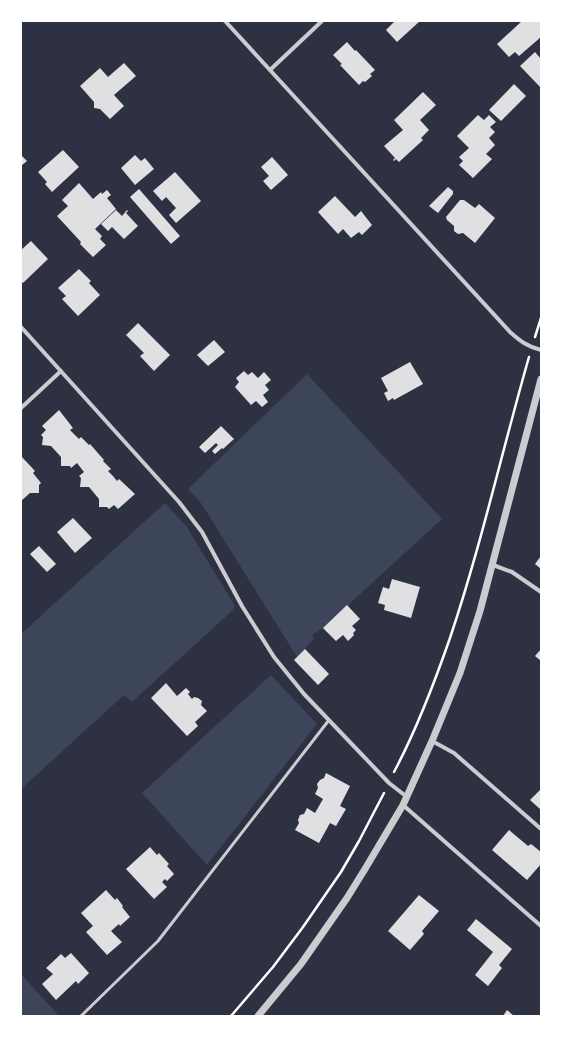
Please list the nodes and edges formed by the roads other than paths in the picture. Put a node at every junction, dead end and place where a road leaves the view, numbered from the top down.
1 (225, 21) edge
2 (322, 21) edge
3 (270, 70) junction
4 (21, 327) edge
5 (541, 350) edge
6 (62, 371) junction
7 (541, 379) edge
8 (21, 408) edge
9 (493, 564) junction
10 (541, 592) edge
11 (329, 720) junction
12 (432, 741) junction
13 (406, 798) junction
14 (403, 805) junction
15 (541, 829) edge
16 (541, 926) edge
17 (81, 1016) edge
18 (258, 1016) edge

1 - 3 street
2 - 3 street
3 - 5 street
4 - 6 street
6 - 8 street
6 - 11 street
7 - 9 street
9 - 10 street
9 - 12 street
11 - 13 street
11 - 17 lane
12 - 13 street
12 - 15 street
13 - 14 street
14 - 16 street
14 - 18 street

